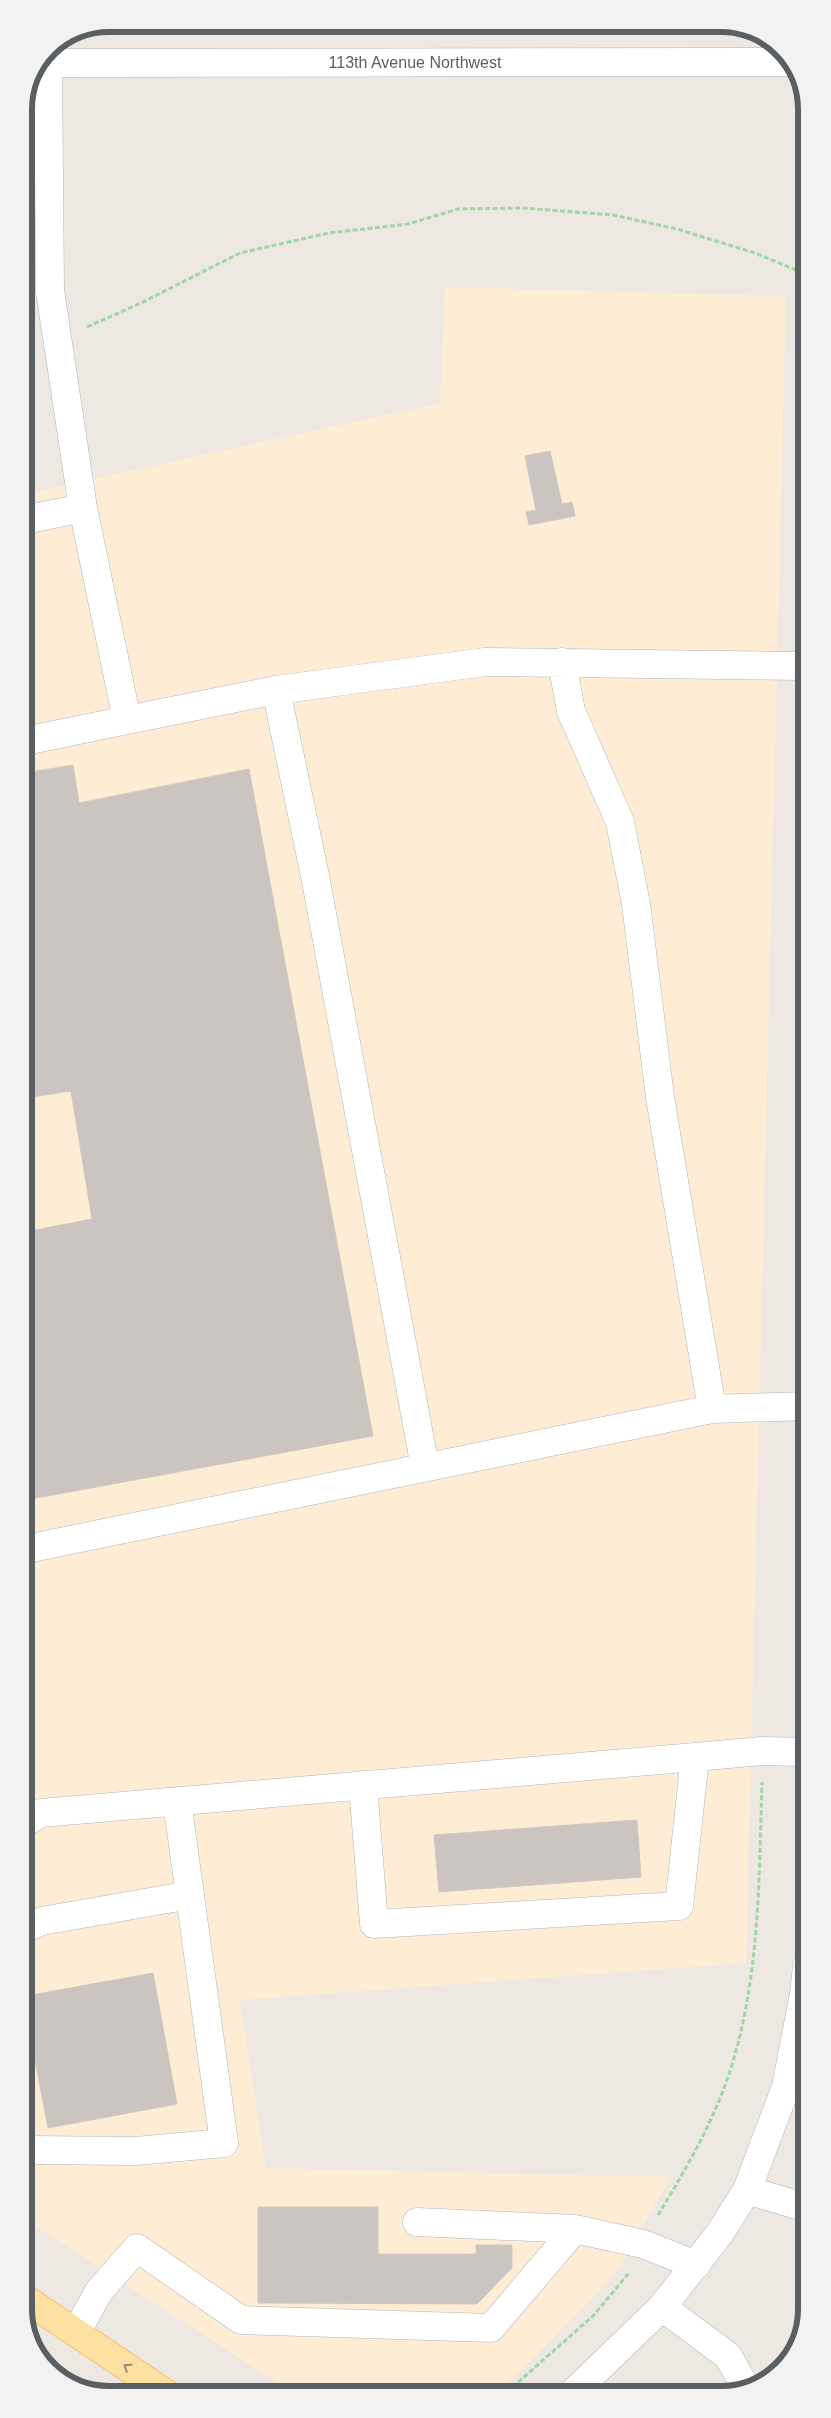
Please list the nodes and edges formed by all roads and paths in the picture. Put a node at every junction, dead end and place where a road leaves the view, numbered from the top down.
1 (782, 62) edge
2 (48, 63) edge
3 (45, 67) edge
4 (796, 270) dead end
5 (56, 340) junction
6 (83, 508) junction
7 (32, 518) edge
8 (562, 662) junction
9 (798, 666) edge
10 (276, 690) junction
11 (127, 720) junction
12 (32, 739) edge
13 (798, 1406) edge
14 (712, 1409) junction
15 (425, 1467) junction
16 (32, 1548) edge
17 (762, 1751) junction
18 (798, 1752) edge
19 (695, 1756) junction
20 (363, 1785) junction
21 (177, 1801) junction
22 (32, 1818) edge
23 (190, 1895) junction
24 (32, 1925) edge
25 (798, 2025) edge
26 (32, 2150) edge
27 (747, 2190) junction
28 (798, 2205) edge
29 (417, 2222) dead end
30 (575, 2229) junction
31 (643, 2244) junction
32 (696, 2264) junction
33 (32, 2303) edge
34 (662, 2307) junction
35 (76, 2333) junction
36 (743, 2383) edge
37 (154, 2385) edge
38 (514, 2386) edge
39 (580, 2386) edge

1 - 2 street, 113th Avenue Northwest
3 - 5 street
4 - 5 path
5 - 6 street
6 - 7 street
6 - 11 street
8 - 9 street
8 - 10 street
8 - 14 street
10 - 11 street
10 - 15 street
11 - 12 street
13 - 14 street
14 - 15 street
15 - 16 street
17 - 18 street
17 - 19 street
17 - 31 path
19 - 20 street
19 - 20 street
20 - 21 street
21 - 22 street
21 - 23 street
23 - 24 street
23 - 26 street
25 - 27 street
27 - 28 street
27 - 32 street
29 - 30 street
30 - 31 street
30 - 35 street
31 - 32 street
31 - 38 path
32 - 34 street
33 - 35 main road
34 - 36 street
34 - 39 street
37 -> 35 main road

